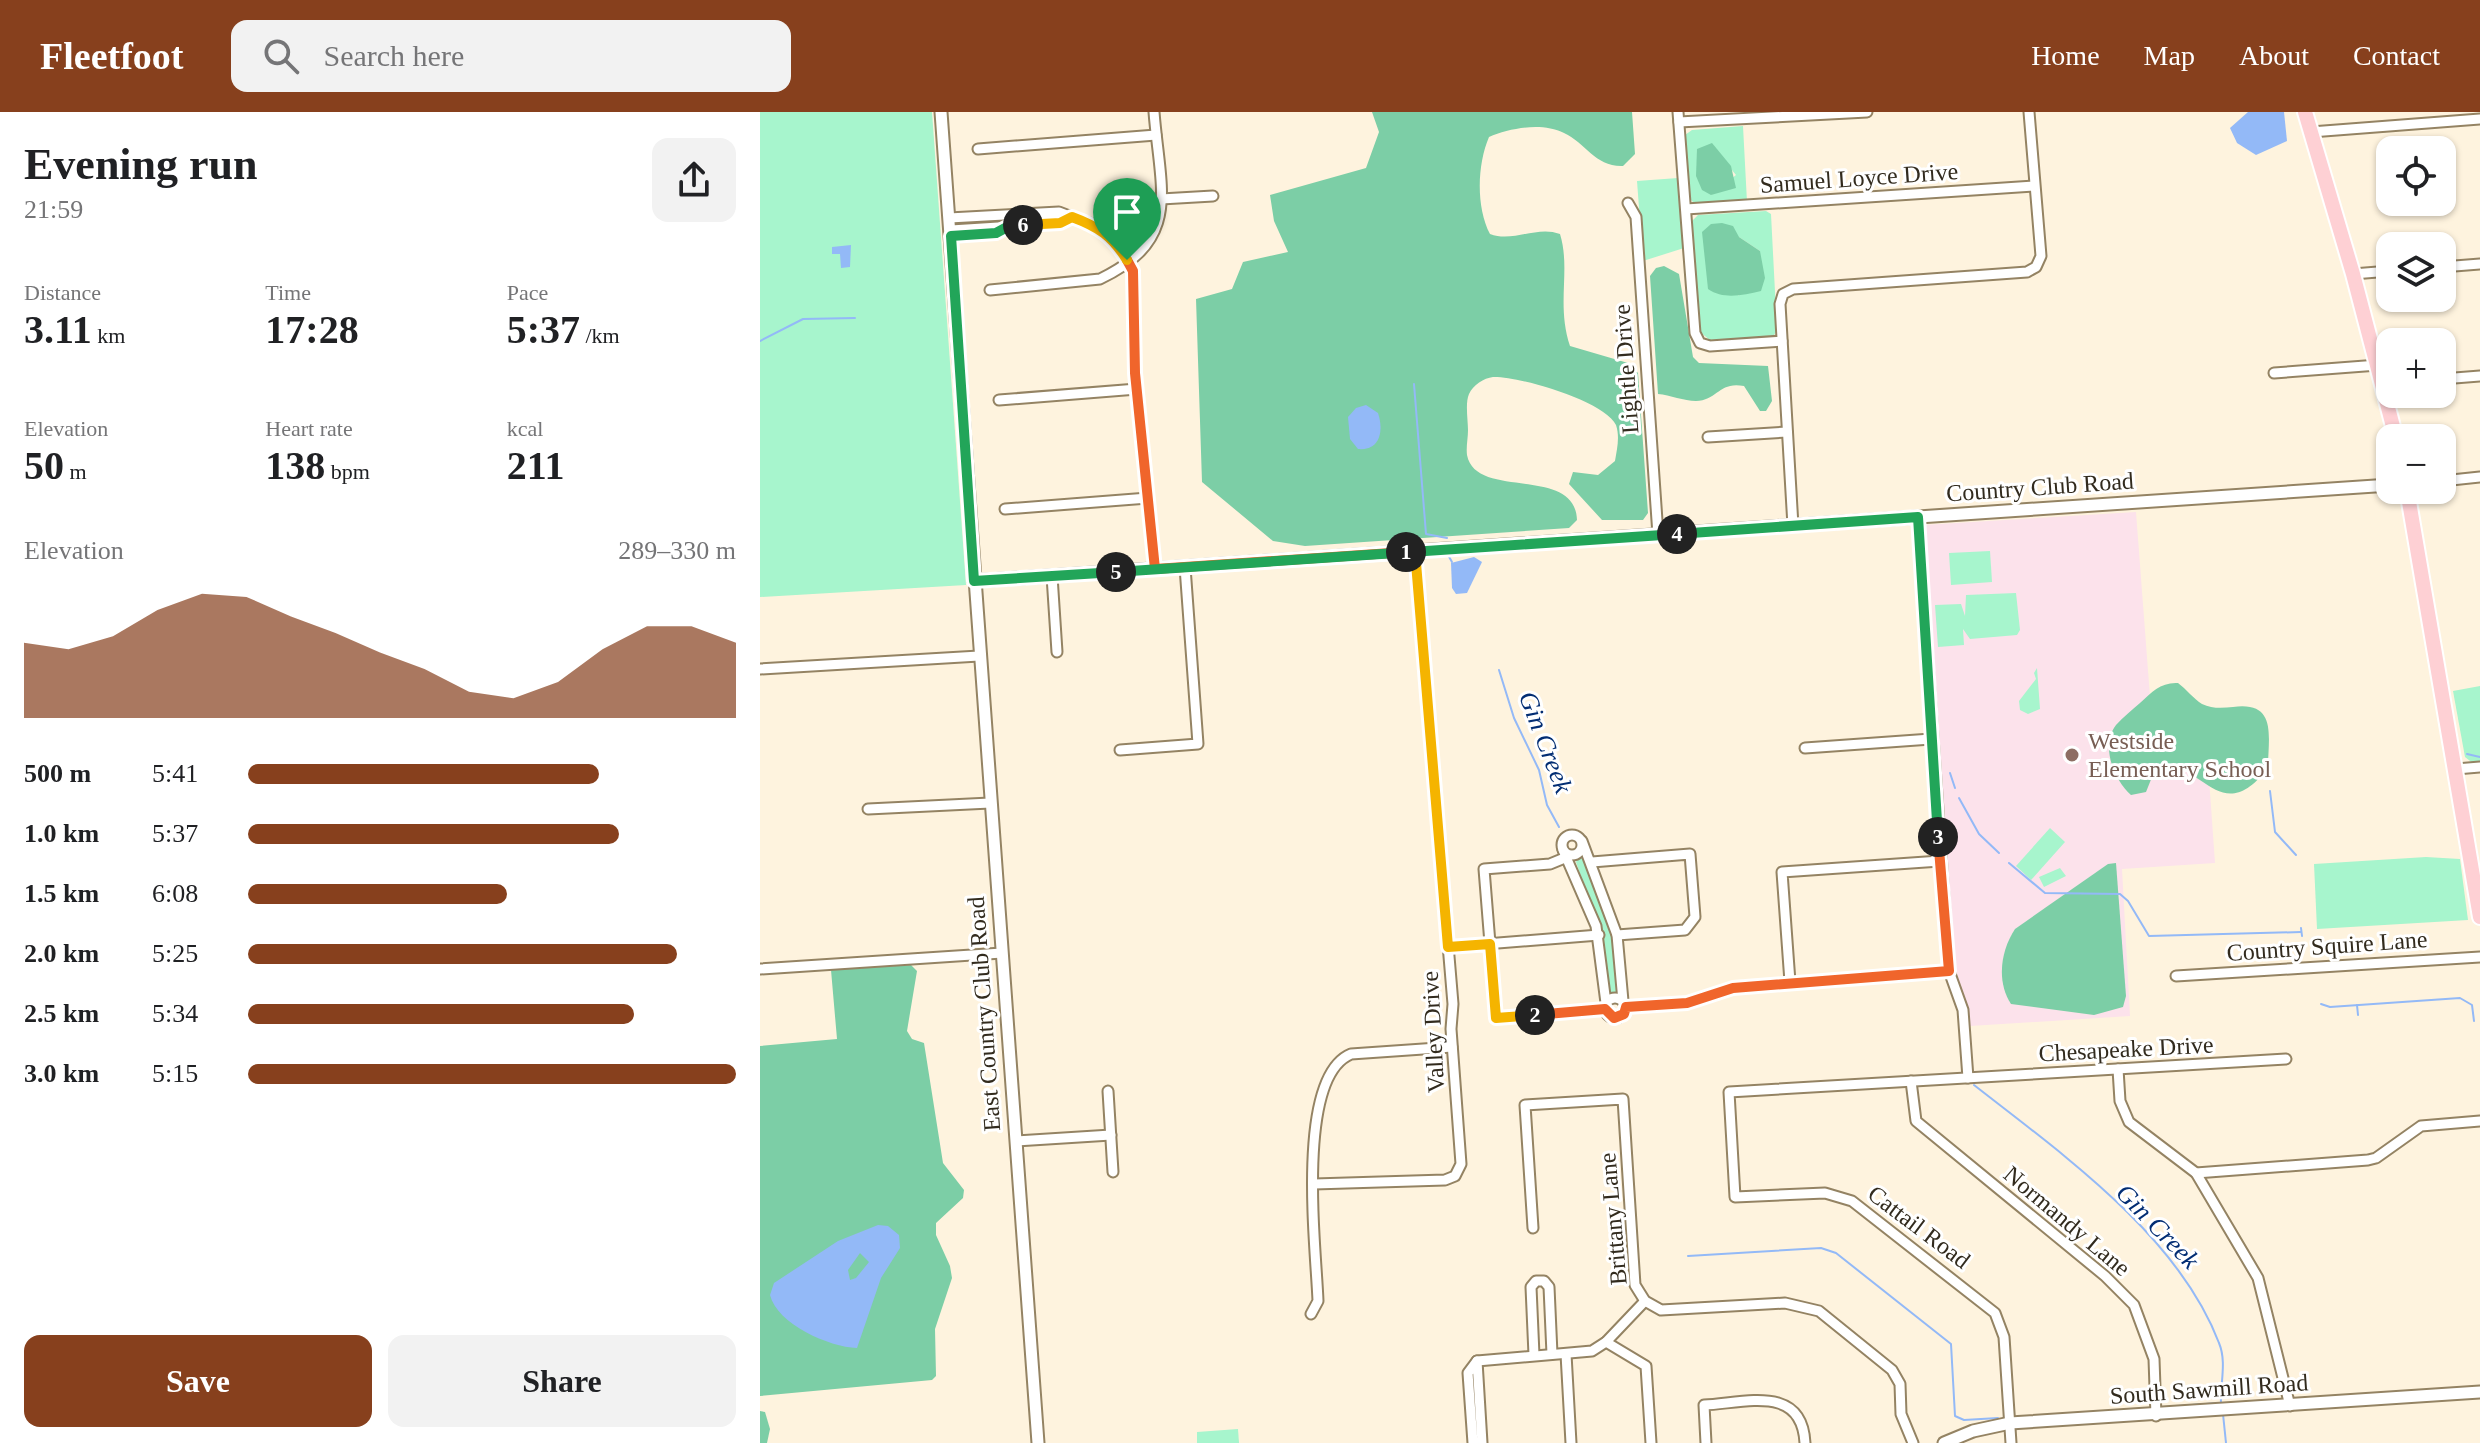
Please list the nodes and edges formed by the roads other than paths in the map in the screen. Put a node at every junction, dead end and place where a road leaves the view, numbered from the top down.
1 (941, 112) edge
2 (1154, 112) edge
3 (1867, 112) edge
4 (2029, 112) edge
5 (2305, 112) edge
6 (1679, 117) edge
7 (2480, 119) edge
8 (2311, 132) junction
9 (1156, 135) junction
10 (978, 149) dead end
11 (2034, 186) junction
12 (1213, 196) dead end
13 (1161, 199) junction
14 (1628, 203) dead end
15 (1686, 209) junction
16 (1072, 217) junction
17 (950, 228) junction
18 (1127, 260) junction
19 (2480, 264) edge
20 (2456, 266) edge
21 (2376, 272) edge
22 (2353, 274) junction
23 (990, 290) dead end
24 (1782, 341) junction
25 (2376, 358) edge
26 (2376, 365) edge
27 (2274, 373) dead end
28 (2480, 376) edge
29 (2456, 378) edge
30 (1137, 389) junction
31 (999, 400) dead end
32 (1787, 432) junction
33 (1708, 437) dead end
34 (2480, 477) edge
35 (2456, 480) edge
36 (2376, 486) edge
37 (1148, 498) junction
38 (2409, 504) edge
39 (1005, 509) dead end
40 (1918, 517) junction
41 (1793, 526) junction
42 (1658, 535) junction
43 (1415, 551) junction
44 (1185, 567) junction
45 (1155, 569) junction
46 (1052, 576) junction
47 (974, 581) junction
48 (1057, 652) dead end
49 (979, 656) junction
50 (760, 669) edge
51 (1931, 739) junction
52 (1805, 748) dead end
53 (1120, 750) dead end
54 (2480, 767) edge
55 (2456, 769) junction
56 (990, 803) junction
57 (868, 809) dead end
58 (1582, 841) junction
59 (1565, 853) junction
60 (1940, 861) junction
61 (1592, 862) junction
62 (2479, 894) edge
63 (2480, 917) edge
64 (1599, 935) junction
65 (1617, 935) junction
66 (1490, 944) junction
67 (1448, 947) junction
68 (1002, 953) junction
69 (2480, 957) edge
70 (760, 969) edge
71 (1949, 971) junction
72 (2176, 976) dead end
73 (1790, 982) junction
74 (1624, 1004) junction
75 (1606, 1006) junction
76 (1452, 1047) junction
77 (2286, 1059) dead end
78 (2118, 1069) junction
79 (1968, 1078) junction
80 (1911, 1081) junction
81 (1108, 1091) dead end
82 (1729, 1092) joint
83 (2480, 1121) edge
84 (1111, 1135) junction
85 (1016, 1141) junction
86 (1113, 1172) dead end
87 (2196, 1173) junction
88 (1314, 1184) junction
89 (1533, 1228) dead end
90 (1645, 1301) junction
91 (1311, 1314) dead end
92 (1606, 1342) junction
93 (1552, 1354) junction
94 (1566, 1354) junction
95 (1534, 1355) junction
96 (1477, 1361) junction
97 (2480, 1392) edge
98 (2290, 1406) junction
99 (2156, 1416) junction
100 (2010, 1423) junction
101 (1038, 1443) edge
102 (1473, 1443) edge
103 (1482, 1443) edge
104 (1571, 1443) edge
105 (1651, 1443) edge
106 (1706, 1443) edge
107 (1805, 1443) edge
108 (1913, 1443) edge
109 (1944, 1443) edge
110 (2011, 1443) edge

1 - 17 street, East Country Club Road
2 - 9 street
3 - 6 street
4 - 11 street
5 - 8 main road
6 - 15 street
7 - 8 street
8 - 22 main road
9 - 10 street
9 - 13 street
11 - 15 street, Samuel Loyce Drive
11 - 24 street
12 - 13 street
13 - 18 street
14 - 42 street, Lightle Drive
15 - 24 street
16 - 17 street
16 - 17 street
16 - 18 street
17 - 47 street, East Country Club Road
18 - 23 street
18 - 30 street
19 - 20 street
21 - 22 street
22 - 25 main road
24 - 32 street
26 - 27 street
28 - 29 street
30 - 31 street
30 - 37 street
32 - 33 street
32 - 41 street
34 - 35 street
36 - 40 street, Country Club Road
37 - 39 street
37 - 45 street
38 - 55 main road
40 - 41 street, Country Club Road
40 - 51 street
41 - 42 street, Country Club Road
42 - 43 street, Country Club Road
43 - 44 street, Country Club Road
43 - 67 street, Valley Drive
44 - 45 street, Country Club Road
44 - 53 street
45 - 46 street, Country Club Road
46 - 47 street, Country Club Road
46 - 48 street
47 - 49 street, East Country Club Road
49 - 50 street
49 - 56 street, East Country Club Road
51 - 52 street
51 - 60 street
54 - 55 street
55 - 62 main road
56 - 57 street
56 - 68 street, East Country Club Road
58 - 59 street
58 - 59 street
58 - 61 street
59 - 64 street
59 - 66 street
60 - 71 street
60 - 73 street
61 - 65 street
61 - 65 street
62 - 63 main road
64 - 66 street
64 - 75 street
65 - 74 street
66 - 67 street
66 - 75 street
67 - 76 street, Valley Drive
68 - 70 street
68 - 85 street, East Country Club Road
69 - 72 street, Country Squire Lane
71 - 73 street
71 - 79 street
73 - 74 street
74 - 75 street
74 - 75 street
76 - 88 street
76 - 88 street, Valley Drive
77 - 78 street, Chesapeake Drive
78 - 79 street, Chesapeake Drive
78 - 87 street
79 - 80 street, Chesapeake Drive
80 - 82 street, Chesapeake Drive
80 - 99 street, Normandy Lane
81 - 84 street
82 - 100 street, Cattail Road
83 - 87 street
84 - 85 street
84 - 86 street
85 - 101 street, East Country Club Road
87 - 98 street
88 - 91 street
89 - 90 street, Brittany Lane
90 - 92 street
90 - 108 street, Brittany Lane
92 - 94 street
92 - 105 street
93 - 94 street
93 - 95 street
93 - 95 street
94 - 104 street
95 - 96 street
96 - 102 street
96 - 103 street
97 - 98 street, South Sawmill Road
98 - 99 street, South Sawmill Road
99 - 100 street, South Sawmill Road
100 - 109 street, South Sawmill Road
100 - 110 street, Cattail Road
106 - 107 street

